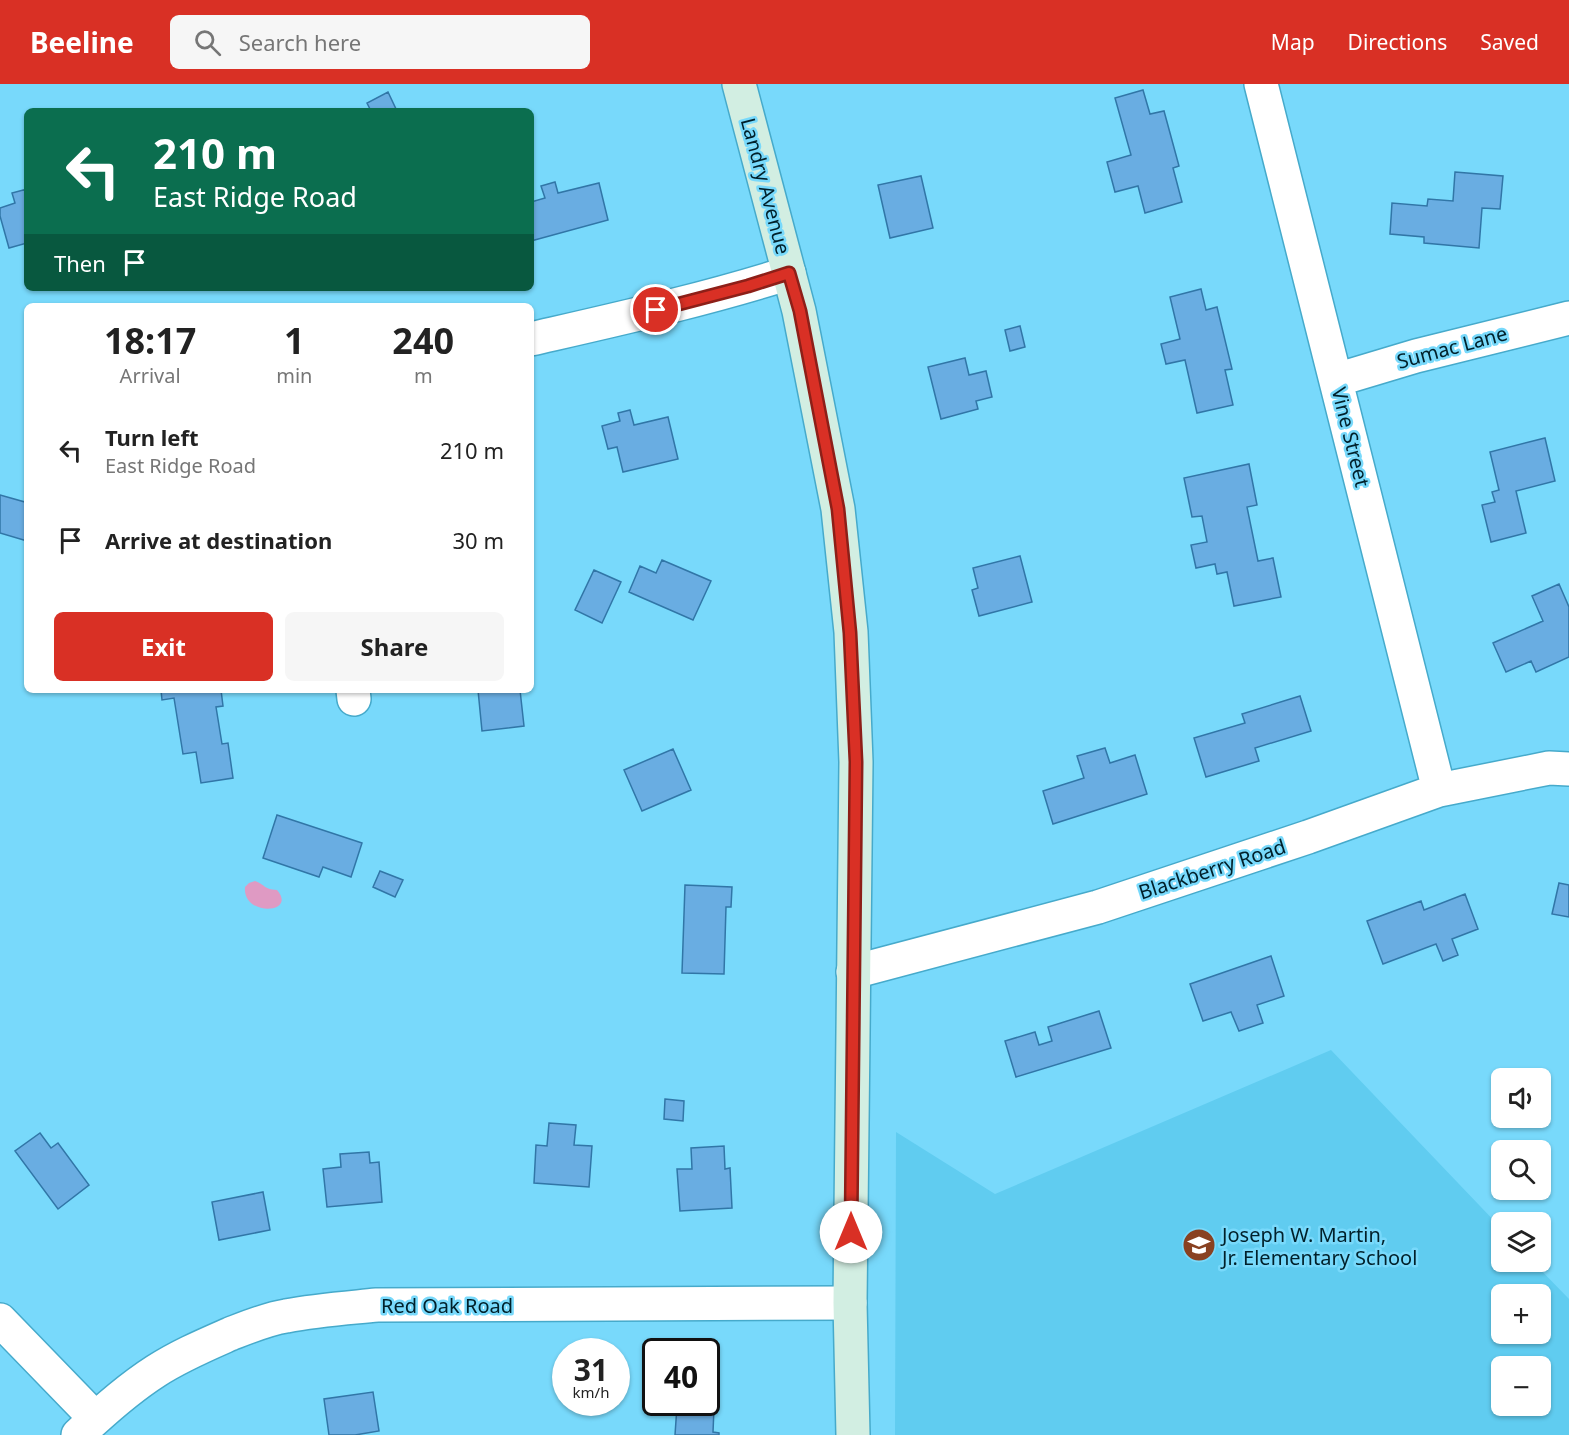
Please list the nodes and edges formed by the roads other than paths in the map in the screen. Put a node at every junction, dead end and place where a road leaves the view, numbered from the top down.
1 (739, 84) edge
2 (1261, 84) edge
3 (789, 273) junction
4 (1569, 318) edge
5 (534, 338) edge
6 (1336, 380) junction
7 (1569, 769) edge
8 (1439, 790) junction
9 (853, 972) junction
10 (850, 1303) junction
11 (0, 1320) edge
12 (87, 1427) edge
13 (853, 1435) edge

1 - 3 street, Landry Avenue
2 - 6 street, Vine Street
3 - 5 street
3 - 9 street, Landry Avenue
4 - 6 street, Sumac Lane
6 - 8 street, Vine Street
7 - 8 street, Blackberry Road
8 - 9 street, Blackberry Road
9 - 10 street, Landry Avenue
10 - 12 street, Red Oak Road
10 - 13 street, Landry Avenue
11 - 12 street

